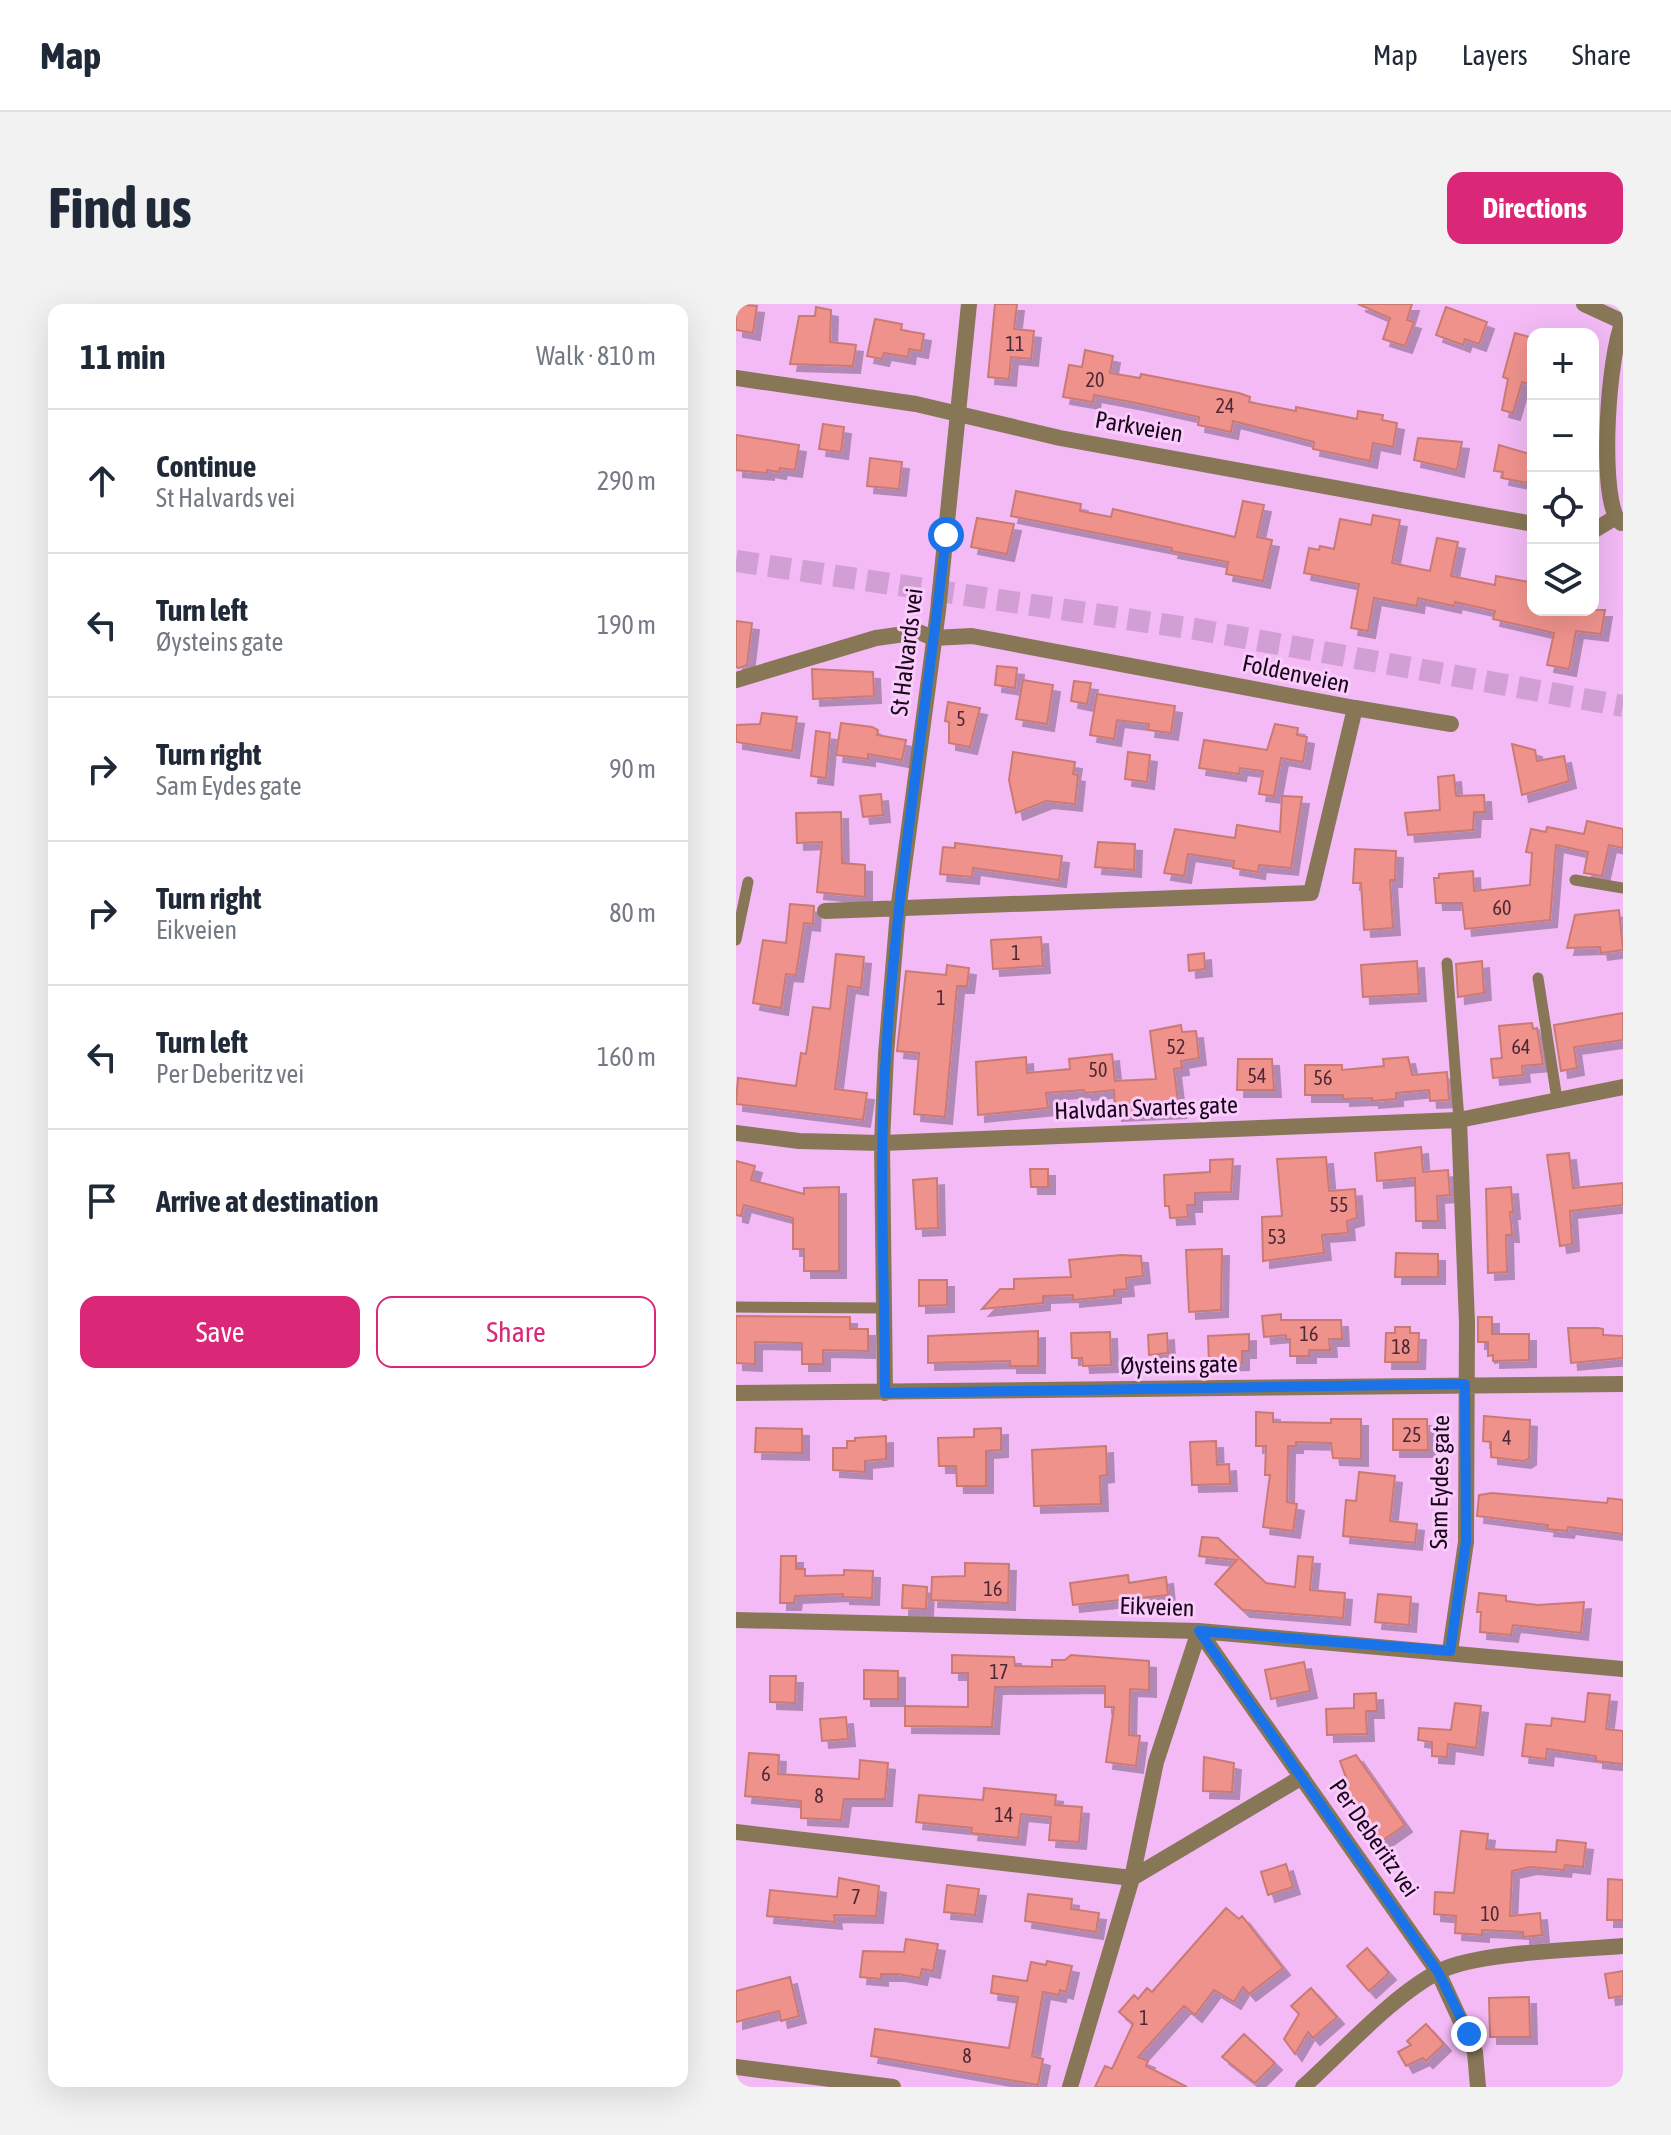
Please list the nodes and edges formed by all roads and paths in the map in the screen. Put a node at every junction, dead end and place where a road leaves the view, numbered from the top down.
1 (969, 304) edge
2 (1584, 304) edge
3 (1623, 322) edge
4 (736, 378) edge
5 (958, 413) junction
6 (1619, 521) edge
7 (1527, 523) edge
8 (1599, 529) edge
9 (933, 638) junction
10 (736, 680) edge
11 (1355, 708) junction
12 (1451, 724) dead end
13 (1575, 880) dead end
14 (748, 882) dead end
15 (1623, 888) edge
16 (825, 911) dead end
17 (898, 911) junction
18 (736, 940) edge
19 (1447, 963) dead end
20 (1538, 978) dead end
21 (1623, 1087) edge
22 (1557, 1099) junction
23 (1459, 1120) junction
24 (736, 1133) edge
25 (882, 1143) junction
26 (736, 1307) edge
27 (885, 1308) junction
28 (1465, 1384) junction
29 (1623, 1384) edge
30 (736, 1393) edge
31 (885, 1393) junction
32 (736, 1620) edge
33 (1199, 1631) junction
34 (1450, 1651) junction
35 (1623, 1669) edge
36 (1302, 1777) junction
37 (736, 1832) edge
38 (1132, 1878) junction
39 (1623, 1946) edge
40 (1438, 1972) junction
41 (736, 2067) edge
42 (893, 2087) edge
43 (1070, 2087) edge
44 (1303, 2087) edge
45 (1478, 2087) edge

1 - 5 street, St Halvards vei
2 - 3 street
3 - 6 street
4 - 5 street, Parkveien
5 - 7 street, Parkveien
5 - 9 street, St Halvards vei
6 - 8 street
9 - 10 street, Foldenveien
9 - 11 street, Foldenveien
9 - 17 street, St Halvards vei
11 - 12 street
11 - 17 street, Foldenveien
13 - 15 lane
14 - 18 lane
16 - 17 street
17 - 25 street, St Halvards vei
19 - 23 lane
20 - 22 lane
21 - 22 street, Halvdan Svartes gate
22 - 23 street, Halvdan Svartes gate
23 - 25 street, Halvdan Svartes gate
23 - 28 street, Sam Eydes gate
24 - 25 street, Halvdan Svartes gate
25 - 27 street, St Halvards vei
26 - 27 lane
27 - 31 street, St Halvards vei
28 - 29 street, Øysteins gate
28 - 31 street, Øysteins gate
28 - 34 street, Sam Eydes gate
30 - 31 street, Øysteins gate
32 - 33 street, Eikveien
33 - 34 street, Eikveien
33 - 36 street, Per Deberitz vei
33 - 38 street
34 - 35 street, Eikveien
36 - 38 street
36 - 40 street, Per Deberitz vei
37 - 38 street
38 - 43 street
39 - 40 street
40 - 44 street
40 - 45 street, Per Deberitz vei
41 - 42 street

